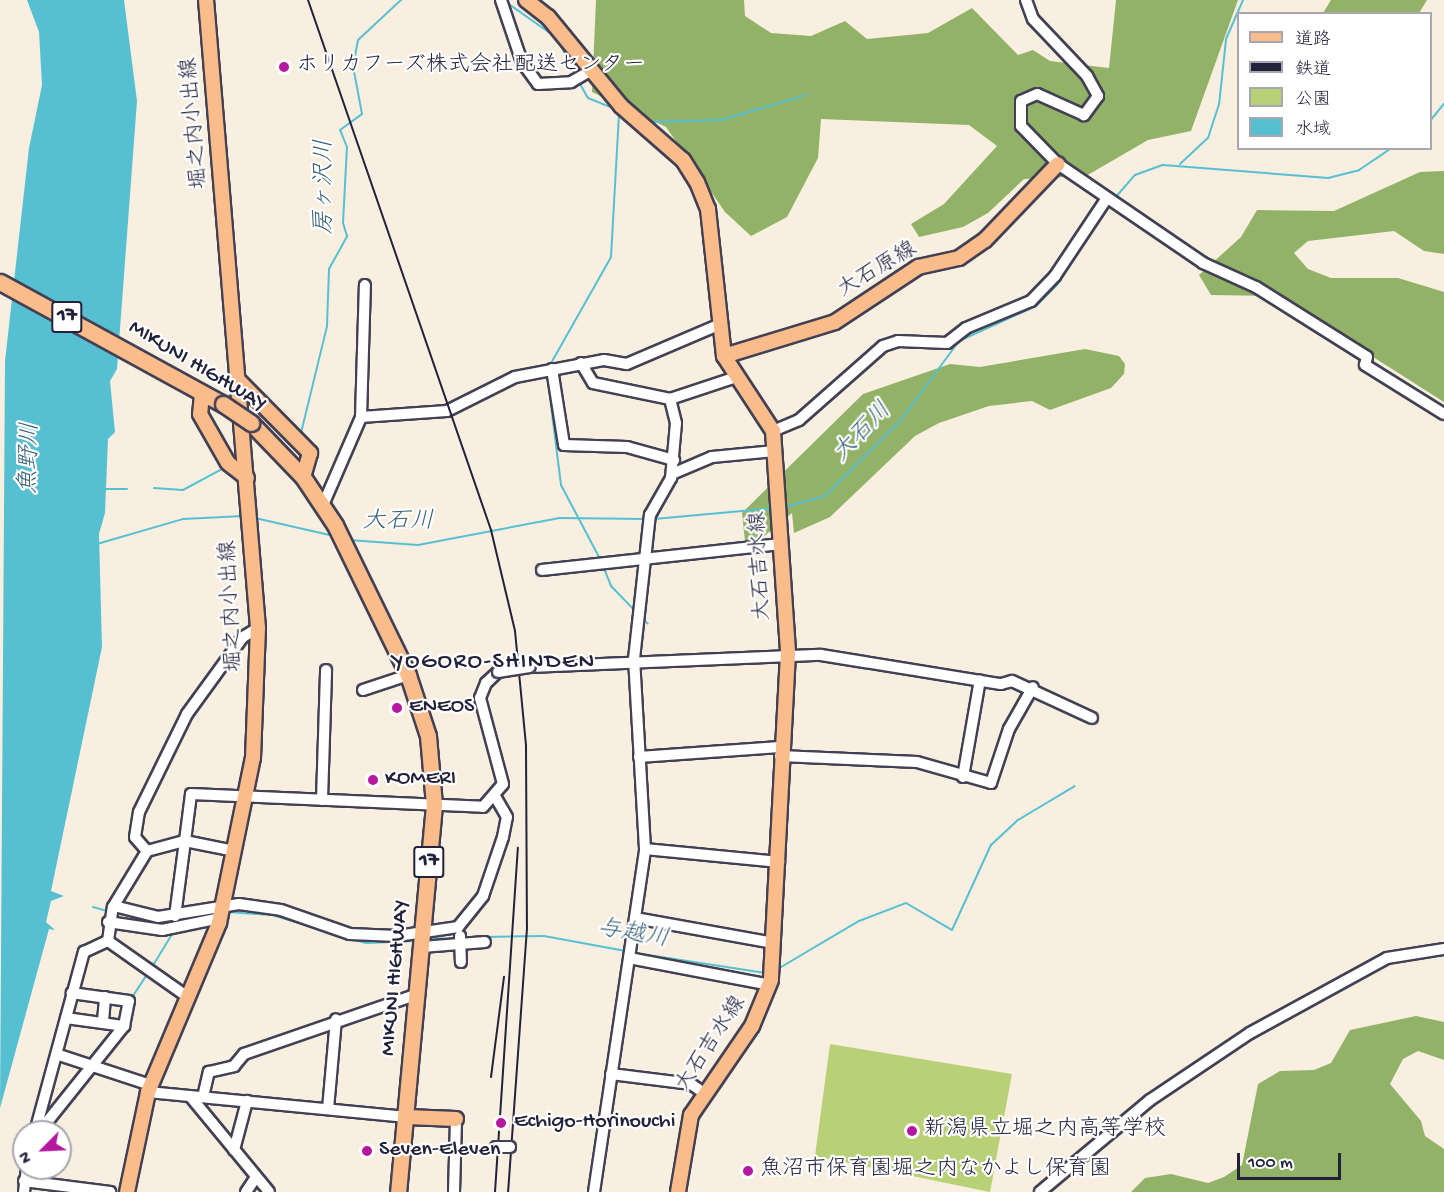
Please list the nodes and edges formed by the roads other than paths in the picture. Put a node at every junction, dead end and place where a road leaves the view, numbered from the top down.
1 (206, 0) edge
2 (501, 0) edge
3 (526, 0) edge
4 (1026, 0) edge
5 (592, 70) junction
6 (1058, 164) junction
7 (1111, 201) junction
8 (0, 282) edge
9 (365, 285) dead end
10 (718, 325) junction
11 (724, 356) junction
12 (581, 363) junction
13 (552, 369) junction
14 (736, 377) junction
15 (241, 388) junction
16 (202, 393) junction
17 (670, 399) junction
18 (1444, 414) edge
19 (361, 417) junction
20 (773, 431) junction
21 (775, 451) junction
22 (674, 460) junction
23 (672, 474) junction
24 (303, 477) junction
25 (247, 478) junction
26 (323, 505) junction
27 (781, 544) junction
28 (646, 555) junction
29 (542, 570) dead end
30 (258, 628) junction
31 (788, 653) junction
32 (634, 659) junction
33 (326, 670) dead end
34 (408, 675) junction
35 (980, 680) junction
36 (1033, 687) junction
37 (363, 690) dead end
38 (1092, 718) dead end
39 (780, 752) junction
40 (639, 757) junction
41 (963, 777) junction
42 (246, 796) junction
43 (496, 798) junction
44 (322, 800) junction
45 (434, 805) junction
46 (185, 841) junction
47 (645, 849) junction
48 (147, 851) junction
49 (234, 851) junction
50 (779, 862) junction
51 (113, 907) junction
52 (221, 912) junction
53 (175, 916) junction
54 (635, 918) junction
55 (108, 920) junction
56 (160, 922) junction
57 (460, 936) junction
58 (422, 939) junction
59 (108, 941) junction
60 (485, 942) dead end
61 (774, 943) junction
62 (1444, 949) edge
63 (628, 958) junction
64 (461, 963) dead end
65 (770, 985) junction
66 (72, 993) junction
67 (418, 994) junction
68 (105, 997) junction
69 (189, 998) junction
70 (66, 1018) junction
71 (336, 1020) junction
72 (103, 1022) junction
73 (124, 1026) junction
74 (59, 1055) junction
75 (92, 1067) junction
76 (611, 1074) junction
77 (150, 1088) junction
78 (704, 1093) junction
79 (190, 1096) junction
80 (203, 1097) junction
81 (247, 1101) junction
82 (328, 1109) junction
83 (407, 1117) junction
84 (456, 1119) joint
85 (40, 1120) edge
86 (47, 1120) edge
87 (496, 1147) dead end
88 (510, 1147) dead end
89 (234, 1150) junction
90 (256, 1177) junction
91 (24, 1187) edge
92 (110, 1192) edge
93 (127, 1192) edge
94 (246, 1192) edge
95 (269, 1192) edge
96 (398, 1192) edge
97 (454, 1192) edge
98 (594, 1192) edge
99 (678, 1192) edge
100 (1040, 1192) edge

1 - 15 main road, 堀之内小出線
2 - 5 street
3 - 5 main road, 大石吉水線
4 - 6 street
5 - 10 main road, 大石吉水線
6 - 7 street
6 - 11 main road, 大石原線
7 - 18 street
7 - 20 street
8 - 16 highway, MIKUNI HIGHWAY / 17
9 - 19 street
10 - 11 main road, 大石吉水線
10 - 12 street
11 - 14 main road, 大石吉水線
12 - 13 street
12 - 17 street
13 - 19 street
13 - 22 street
14 - 17 street
14 - 20 main road, 大石吉水線
15 - 24 main road
15 - 25 main road, 堀之内小出線
16 - 24 highway, MIKUNI HIGHWAY / 17, bridge
16 - 25 main road
17 - 22 street
19 - 26 street
20 - 21 main road, 大石吉水線
21 - 23 street
21 - 27 main road, 大石吉水線
22 - 23 street
23 - 28 street
24 - 26 highway, MIKUNI HIGHWAY / 17
25 - 30 main road, 堀之内小出線
26 - 34 highway, MIKUNI HIGHWAY / 17
27 - 28 street
27 - 31 main road, 大石吉水線
28 - 29 street
28 - 32 street
30 - 42 main road, 堀之内小出線
30 - 48 street
31 - 32 street
31 - 35 street
31 - 39 main road, 大石吉水線
32 - 40 street
32 - 43 street, bridge
33 - 44 street
34 - 37 street
34 - 45 highway, MIKUNI HIGHWAY / 17
35 - 36 street
35 - 41 street
36 - 38 street
36 - 41 street
39 - 40 street
39 - 41 street
39 - 50 main road, 大石吉水線
40 - 47 street
42 - 44 street
42 - 46 street
42 - 49 main road, 堀之内小出線
43 - 45 street
43 - 57 street
44 - 45 street
45 - 58 highway, MIKUNI HIGHWAY / 17
46 - 48 street
46 - 49 street
46 - 53 street
47 - 50 street
47 - 54 street
48 - 51 street
49 - 52 main road, 堀之内小出線
50 - 61 main road, 大石吉水線
51 - 55 street
51 - 56 street
52 - 53 street
52 - 56 street
52 - 58 street
52 - 69 main road, 堀之内小出線
53 - 56 street
54 - 61 street
54 - 63 street
55 - 56 street
55 - 59 street
57 - 58 street
57 - 58 street
57 - 60 street
57 - 64 street
58 - 67 highway, MIKUNI HIGHWAY / 17
59 - 66 street
59 - 69 street
61 - 65 main road, 大石吉水線
62 - 100 street
63 - 65 street
63 - 76 street
65 - 78 main road, 大石吉水線
66 - 68 street
66 - 70 street
67 - 71 street
67 - 83 highway, MIKUNI HIGHWAY / 17
68 - 72 street
68 - 73 street
69 - 77 main road, 堀之内小出線
70 - 72 street
70 - 74 street
71 - 80 street
71 - 82 street
72 - 73 street
73 - 75 street
74 - 75 street
74 - 85 street
75 - 77 street
75 - 86 street
76 - 78 street
76 - 98 street
77 - 79 street
77 - 93 main road, 堀之内小出線
78 - 99 main road, 大石吉水線
79 - 80 street
79 - 89 street
80 - 81 street
81 - 82 street
81 - 89 street
82 - 83 street
83 - 84 main road
83 - 96 highway, MIKUNI HIGHWAY / 17
84 - 97 street
87 - 88 street, bridge
89 - 90 street
90 - 94 street
90 - 95 street
91 - 92 street

